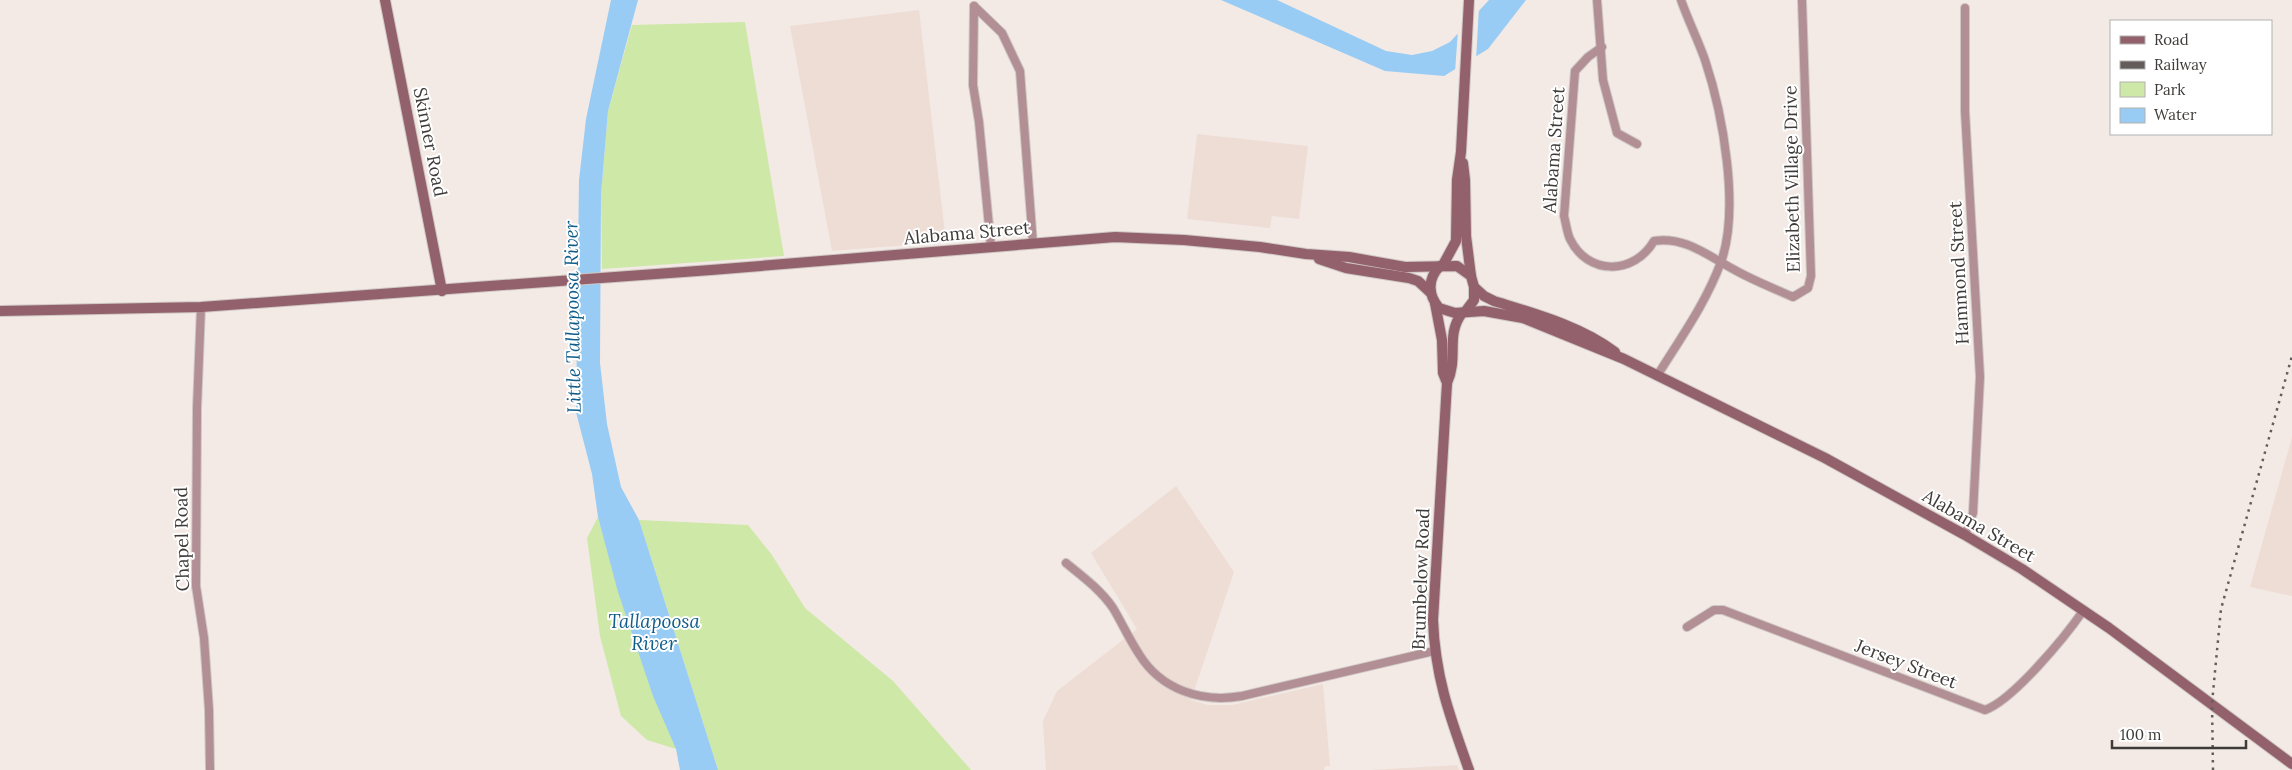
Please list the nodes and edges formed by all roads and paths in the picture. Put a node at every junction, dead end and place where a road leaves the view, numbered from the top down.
1 (385, 0) edge
2 (1469, 0) edge
3 (1597, 0) edge
4 (1680, 0) edge
5 (1802, 0) edge
6 (1965, 8) dead end
7 (1602, 47) junction
8 (1637, 144) dead end
9 (1461, 152) junction
10 (1033, 244) junction
11 (991, 247) junction
12 (1306, 254) junction
13 (1721, 262) junction
14 (1442, 266) junction
15 (1471, 276) junction
16 (1474, 287) junction
17 (442, 290) junction
18 (1431, 293) junction
19 (1435, 303) junction
20 (201, 307) junction
21 (0, 311) edge
22 (1463, 312) junction
23 (1624, 359) junction
24 (1657, 376) junction
25 (1447, 384) junction
26 (1965, 535) junction
27 (1066, 563) dead end
28 (2083, 611) junction
29 (1687, 627) dead end
30 (1434, 651) junction
31 (2292, 764) edge
32 (210, 770) edge
33 (1469, 770) edge

1 - 17 main road, Skinner Road
2 - 9 main road
3 - 7 street
4 - 13 street
5 - 13 street, Elizabeth Village Drive
6 - 26 street, Hammond Street
7 - 8 street
7 - 13 street, Alabama Street
9 - 14 main road
9 - 15 main road
10 - 11 main road, Alabama Street
10 - 11 street
10 - 12 main road, Alabama Street
11 - 17 main road, Alabama Street
12 - 14 main road, Alabama Street
12 - 18 main road, Alabama Street
13 - 24 street
14 - 15 main road
14 - 18 main road
15 - 16 main road
16 - 22 main road
16 - 23 main road, Alabama Street
17 - 20 main road, Alabama Street
18 - 19 main road
19 - 22 main road
19 - 25 main road, Brumbelow Road
20 - 21 main road, Alabama Street
20 - 32 street, Chapel Road
22 - 23 main road, Alabama Street
22 - 25 main road, Brumbelow Road
23 - 24 main road, Alabama Street
24 - 26 main road, Alabama Street
25 - 30 main road, Brumbelow Road
26 - 28 main road, Alabama Street
27 - 30 street
28 - 29 street, Jersey Street
28 - 31 main road, Alabama Street
30 - 33 main road, Brumbelow Road

